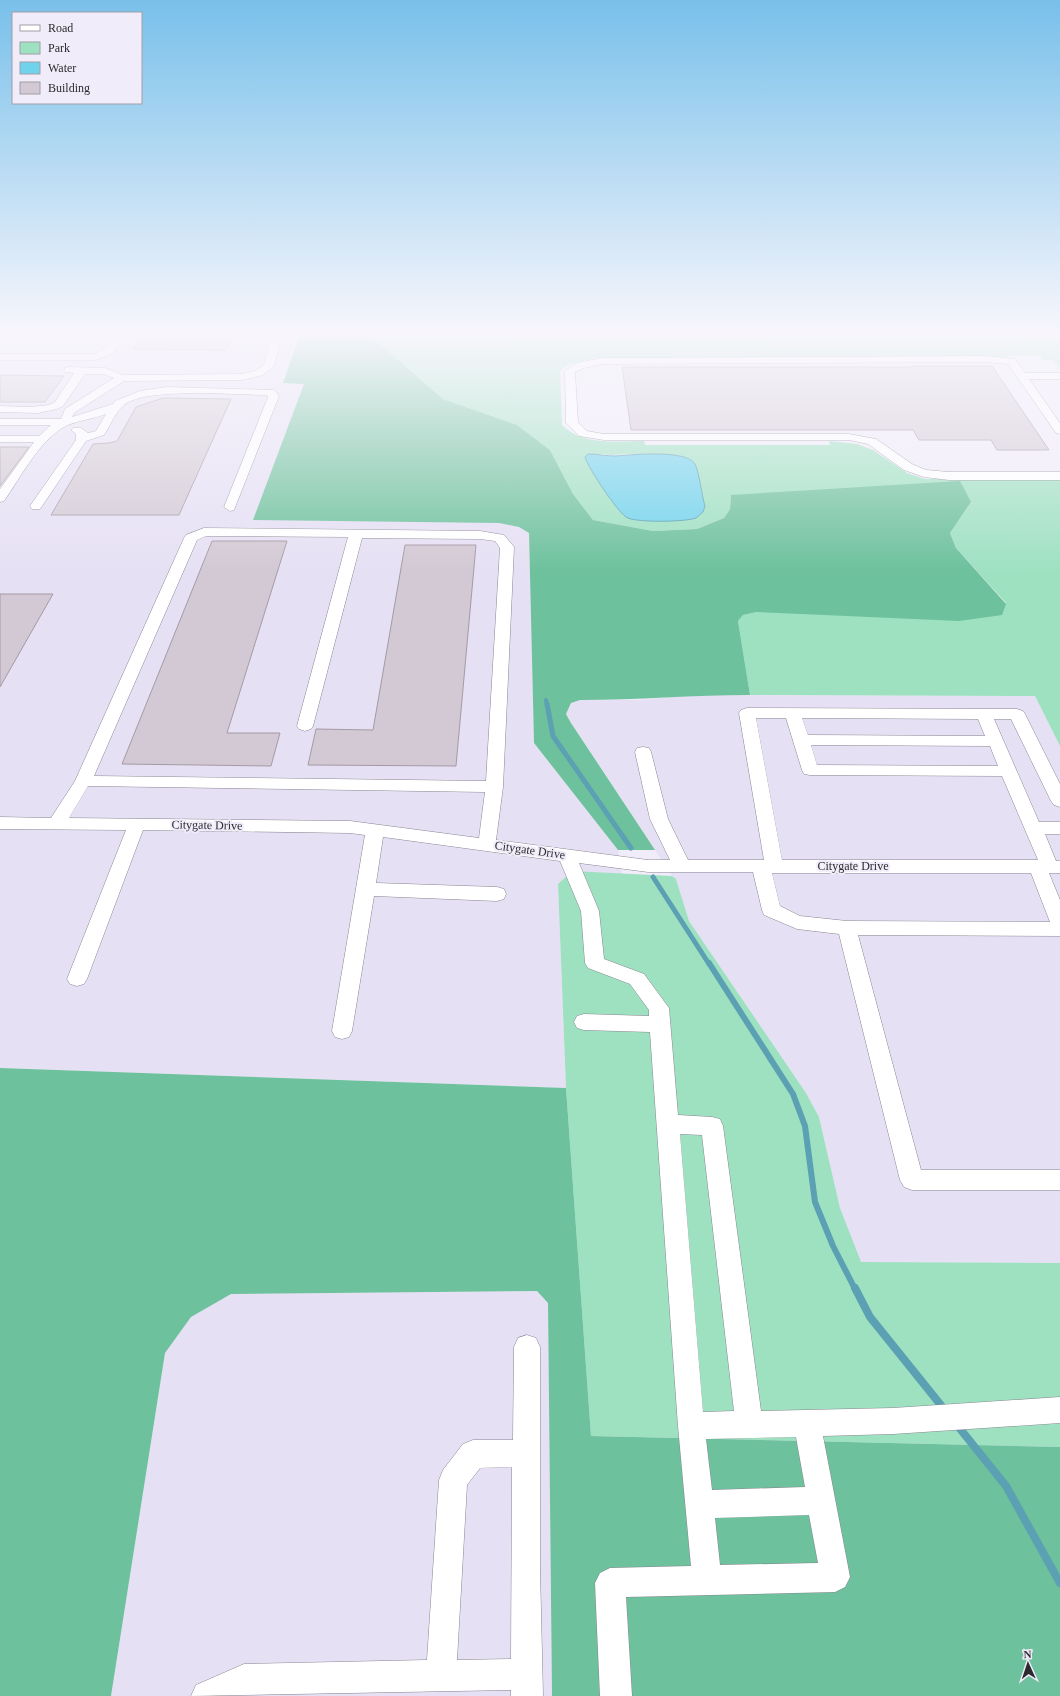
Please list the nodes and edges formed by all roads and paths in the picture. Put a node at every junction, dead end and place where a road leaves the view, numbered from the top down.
1 (67, 413) edge
2 (99, 413) edge
3 (113, 413) edge
4 (267, 413) edge
5 (572, 413) edge
6 (1048, 413) edge
7 (0, 422) edge
8 (65, 422) junction
9 (1060, 430) edge
10 (0, 439) edge
11 (81, 439) junction
12 (42, 440) junction
13 (1060, 476) edge
14 (0, 498) edge
15 (36, 506) dead end
16 (230, 507) dead end
17 (356, 534) junction
18 (793, 713) junction
19 (984, 714) junction
20 (305, 726) dead end
21 (800, 740) junction
22 (996, 741) junction
23 (643, 752) dead end
24 (1008, 771) junction
25 (83, 781) junction
26 (494, 787) junction
27 (1060, 801) edge
28 (0, 823) edge
29 (57, 824) junction
30 (138, 824) junction
31 (1033, 828) junction
32 (1060, 828) edge
33 (375, 830) junction
34 (487, 844) junction
35 (567, 855) junction
36 (682, 866) junction
37 (768, 866) junction
38 (1049, 867) edge
39 (365, 889) junction
40 (497, 894) dead end
41 (1060, 922) edge
42 (847, 928) junction
43 (1060, 929) edge
44 (77, 979) dead end
45 (584, 1022) dead end
46 (660, 1024) junction
47 (342, 1031) dead end
48 (668, 1124) junction
49 (1060, 1180) edge
50 (527, 1347) dead end
51 (1060, 1410) edge
52 (807, 1423) junction
53 (749, 1425) junction
54 (691, 1426) junction
55 (526, 1453) junction
56 (821, 1500) junction
57 (700, 1506) junction
58 (708, 1580) junction
59 (442, 1676) junction
60 (527, 1685) edge
61 (206, 1696) edge
62 (616, 1696) edge

1 - 8 street
2 - 8 street
3 - 11 street
4 - 16 street
5 - 13 street
6 - 9 street
7 - 8 street
8 - 11 street
8 - 12 street
10 - 12 street
11 - 15 street
12 - 14 street
17 - 20 street
17 - 25 street
17 - 26 street
18 - 19 street
18 - 21 street
18 - 37 street
19 - 22 street
19 - 27 street
21 - 22 street
21 - 24 street
22 - 24 street
23 - 36 street
24 - 31 street
25 - 26 street
25 - 29 street
26 - 34 street
28 - 29 street, Citygate Drive
29 - 30 street, Citygate Drive
30 - 33 street, Citygate Drive
30 - 44 street
31 - 32 street
31 - 38 street
33 - 34 street, Citygate Drive
33 - 39 street
34 - 35 street, Citygate Drive
35 - 36 street, Citygate Drive
35 - 46 street
36 - 37 street, Citygate Drive
37 - 38 street, Citygate Drive
37 - 42 street
38 - 41 street
39 - 40 street
39 - 47 street
42 - 43 street
42 - 49 street
45 - 46 street
46 - 48 street
48 - 53 street
48 - 54 street
50 - 55 street
51 - 52 street
52 - 53 street
52 - 56 street
53 - 54 street
54 - 57 street
55 - 59 street
55 - 60 street
56 - 57 street
56 - 58 street
57 - 58 street
58 - 62 street
59 - 60 street
59 - 61 street

